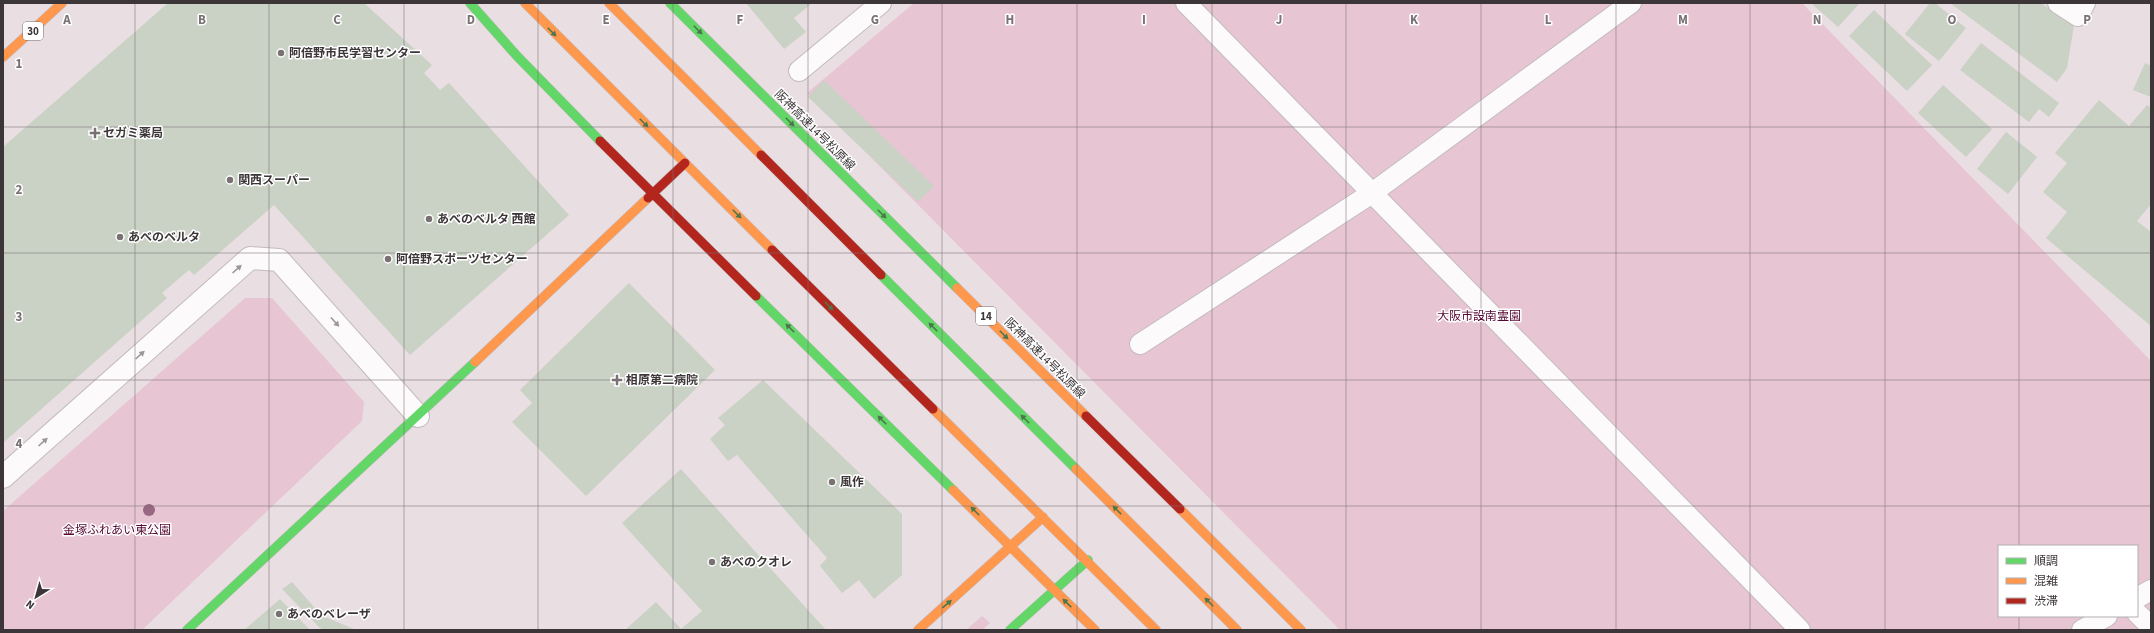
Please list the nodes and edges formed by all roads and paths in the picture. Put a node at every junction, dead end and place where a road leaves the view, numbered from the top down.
1 (62, 3) edge
2 (470, 3) edge
3 (525, 3) edge
4 (609, 3) edge
5 (670, 3) edge
6 (881, 3) edge
7 (1186, 3) edge
8 (1631, 3) edge
9 (2058, 3) edge
10 (2084, 3) edge
11 (3, 58) edge
12 (799, 71) dead end
13 (685, 163) junction
14 (1372, 193) junction
15 (653, 194) junction
16 (1140, 344) dead end
17 (418, 416) junction
18 (3, 477) edge
19 (1044, 517) junction
20 (1012, 548) junction
21 (1088, 560) junction
22 (2151, 590) edge
23 (1055, 591) junction
24 (2138, 597) edge
25 (2138, 614) edge
26 (2105, 617) edge
27 (2151, 627) edge
28 (187, 630) edge
29 (918, 630) edge
30 (1010, 630) edge
31 (1095, 630) edge
32 (1156, 630) edge
33 (1237, 630) edge
34 (1300, 630) edge
35 (1800, 630) edge
36 (2082, 630) edge

1 - 11 main road, 30
2 - 15 main road
3 -> 13 main road
33 -> 4 main road
5 -> 34 main road, 阪神高速14号松原線 / 14
6 - 12 lane
7 - 14 lane
8 - 14 lane
9 - 10 lane
13 - 15 main road
13 -> 19 main road
14 - 16 lane
14 - 35 lane
15 - 17 main road
20 -> 15 main road
18 -> 17 street
17 - 28 main road
19 - 20 main road
19 - 21 main road
20 - 23 main road
29 -> 20 main road
21 - 23 main road
21 - 32 main road
22 - 24 lane
23 - 30 main road
31 -> 23 main road
25 - 27 lane
26 - 36 lane

